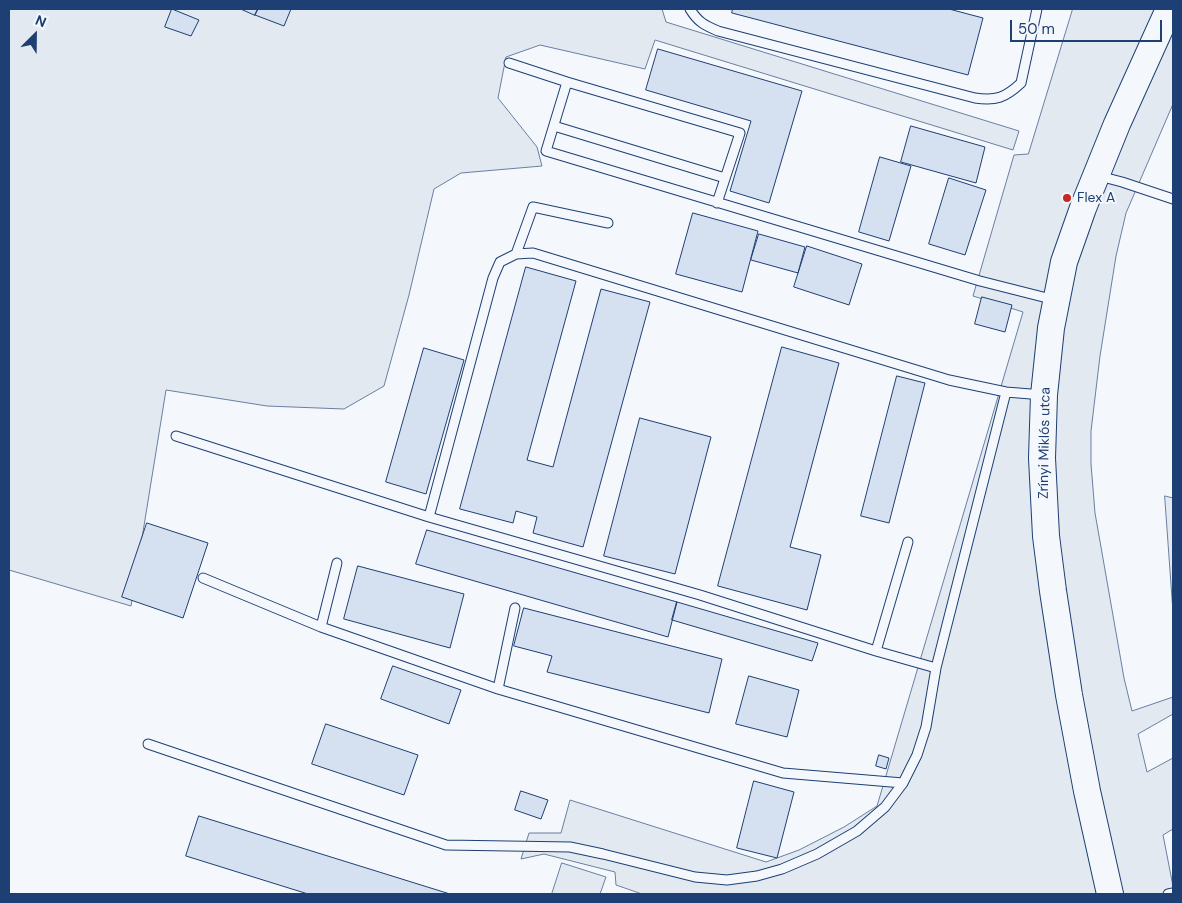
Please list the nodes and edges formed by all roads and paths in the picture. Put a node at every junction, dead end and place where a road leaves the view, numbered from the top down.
1 (690, 9) edge
2 (1038, 9) edge
3 (1169, 9) edge
4 (509, 63) dead end
5 (567, 82) junction
6 (554, 126) junction
7 (1096, 175) junction
8 (725, 178) junction
9 (1173, 199) edge
10 (717, 203) junction
11 (608, 223) dead end
12 (516, 254) junction
13 (1056, 300) junction
14 (1006, 392) junction
15 (1044, 396) junction
16 (176, 436) dead end
17 (429, 517) junction
18 (908, 542) dead end
19 (337, 562) dead end
20 (203, 578) dead end
21 (515, 608) dead end
22 (321, 627) junction
23 (876, 651) junction
24 (936, 668) junction
25 (498, 689) junction
26 (148, 744) dead end
27 (903, 783) junction
28 (1173, 893) edge
29 (1110, 894) edge
30 (1168, 894) edge

1 - 2 lane
3 - 7 main road, Zrínyi Miklós utca
4 - 5 lane
5 - 6 lane
5 - 8 lane
6 - 8 lane
6 - 10 lane
7 - 9 lane
7 - 13 main road, Zrínyi Miklós utca
8 - 10 lane
10 - 13 lane
11 - 12 lane
12 - 14 lane
12 - 17 lane
13 - 15 main road, Zrínyi Miklós utca
14 - 15 lane
14 - 24 lane
15 - 29 main road, Zrínyi Miklós utca
16 - 17 lane
17 - 23 lane
18 - 23 lane
19 - 22 lane
20 - 22 lane
21 - 25 lane
22 - 25 lane
23 - 24 lane
24 - 27 lane
25 - 27 lane
26 - 27 lane
28 - 30 lane

